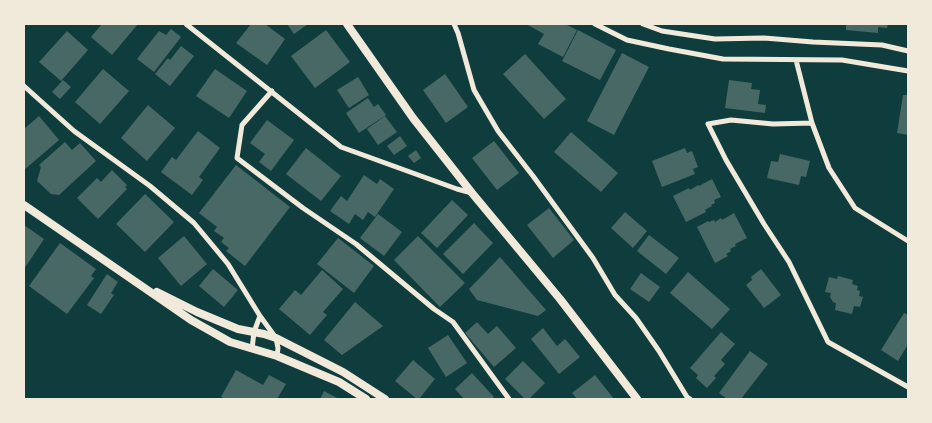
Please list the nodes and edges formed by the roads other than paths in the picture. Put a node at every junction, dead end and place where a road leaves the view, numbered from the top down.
1 (186, 24) edge
2 (348, 24) edge
3 (454, 24) edge
4 (595, 24) edge
5 (643, 24) edge
6 (908, 51) edge
7 (796, 60) junction
8 (908, 71) edge
9 (24, 86) edge
10 (272, 92) junction
11 (812, 123) junction
12 (472, 193) junction
13 (24, 206) edge
14 (908, 241) edge
15 (130, 279) junction
16 (260, 316) junction
17 (254, 332) junction
18 (276, 338) junction
19 (252, 349) junction
20 (277, 356) junction
21 (908, 387) edge
22 (366, 399) edge
23 (385, 399) edge
24 (509, 399) edge
25 (637, 399) edge
26 (690, 399) edge

1 - 10 street
2 - 12 main road
3 - 26 street
4 - 7 street
5 - 6 street
7 - 8 street
7 - 11 street
9 - 16 street
10 - 12 street
10 - 24 street
11 - 14 street
11 - 21 street
12 - 25 main road
13 - 15 main road
15 - 17 main road
15 - 19 main road
16 - 17 street
16 - 18 street
17 - 18 main road
17 - 19 street
18 - 20 street
18 - 23 main road
19 - 20 main road
20 - 22 main road

